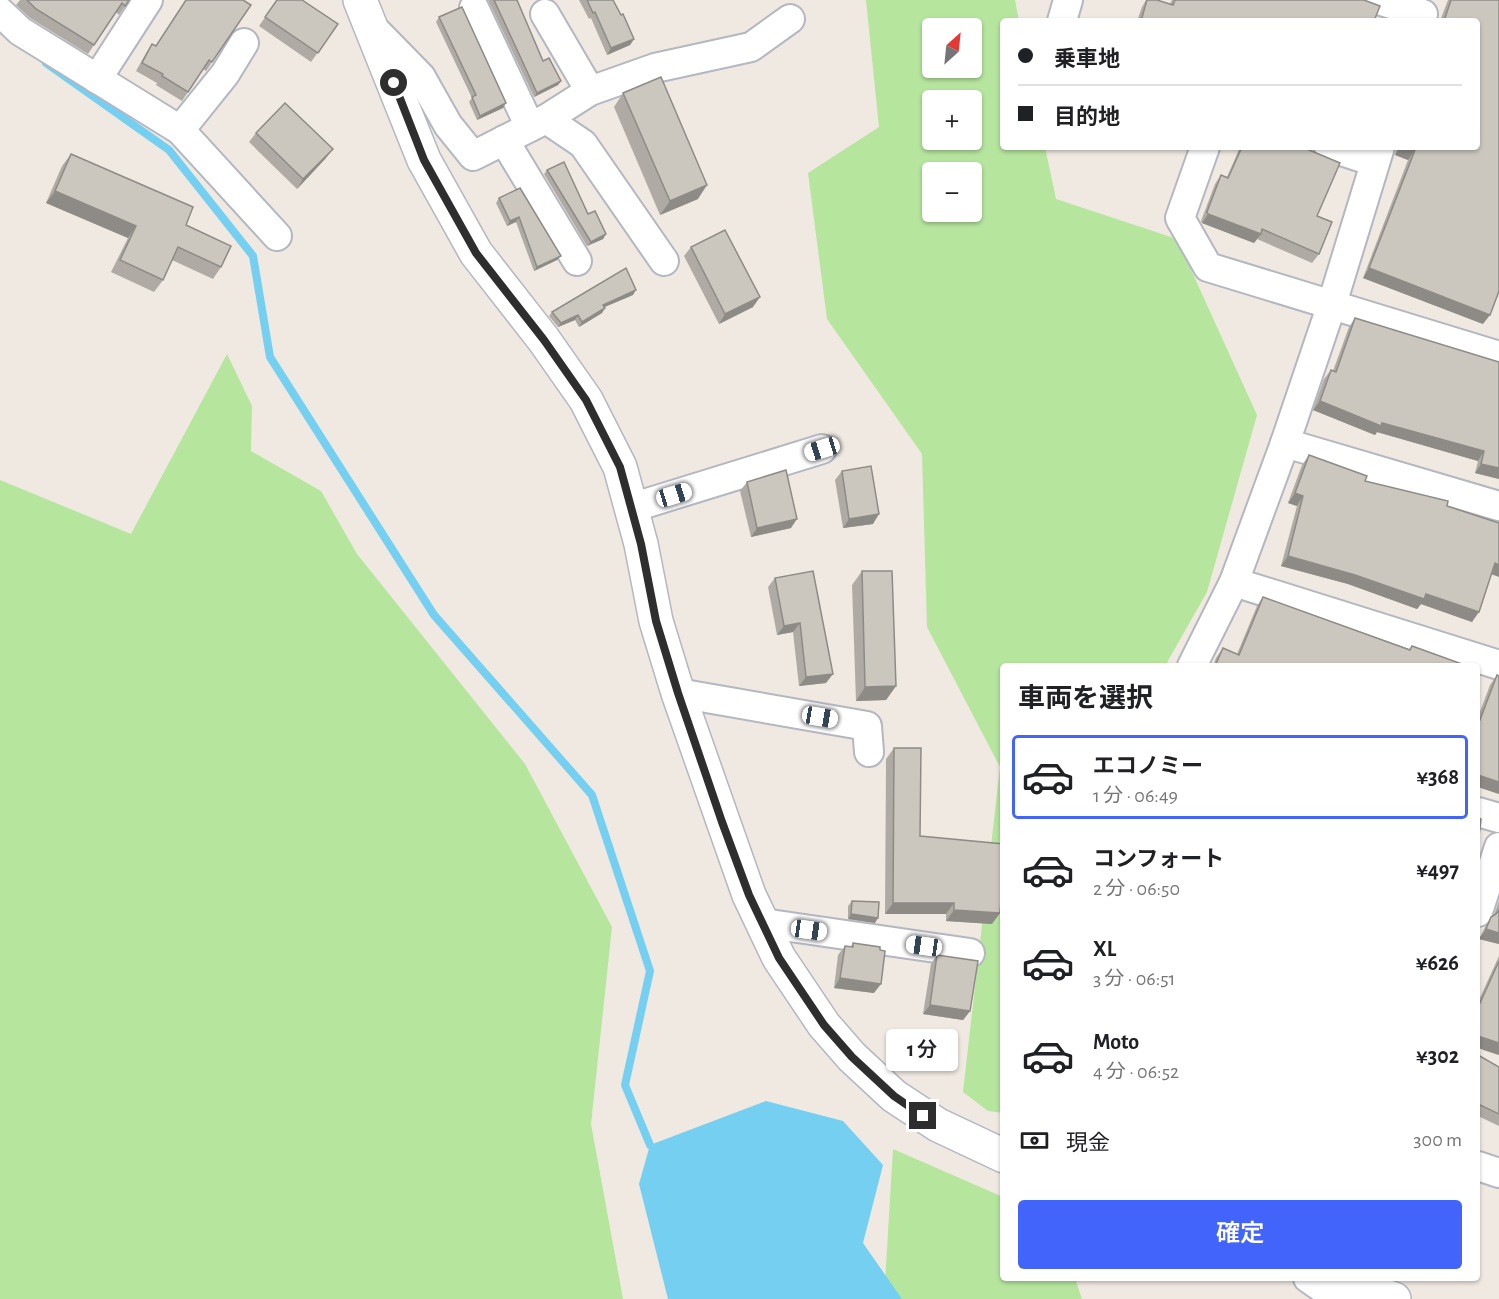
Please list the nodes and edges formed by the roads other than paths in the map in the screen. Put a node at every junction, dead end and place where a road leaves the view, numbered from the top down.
1 (148, 0) edge
2 (1068, 0) edge
3 (1378, 0) edge
4 (474, 8) dead end
5 (0, 12) edge
6 (1424, 12) edge
7 (366, 13) edge
8 (545, 14) dead end
9 (1063, 18) edge
10 (790, 19) dead end
11 (244, 43) dead end
12 (97, 79) junction
13 (590, 91) junction
14 (538, 123) junction
15 (180, 130) junction
16 (504, 140) junction
17 (1204, 150) edge
18 (1350, 150) edge
19 (1377, 154) edge
20 (277, 236) dead end
21 (577, 261) dead end
22 (664, 261) dead end
23 (1332, 304) junction
24 (1499, 356) edge
25 (1285, 443) junction
26 (822, 449) dead end
27 (1499, 506) edge
28 (631, 508) junction
29 (1234, 582) junction
30 (1194, 663) edge
31 (1499, 665) edge
32 (678, 693) junction
33 (869, 752) dead end
34 (1480, 813) edge
35 (1499, 818) edge
36 (1499, 846) edge
37 (1480, 906) edge
38 (763, 923) junction
39 (970, 953) dead end
40 (1000, 1154) edge
41 (1480, 1167) edge
42 (1499, 1173) edge
43 (1312, 1281) edge
44 (1339, 1281) edge
45 (1338, 1299) edge
46 (1394, 1299) edge

1 - 12 street
2 - 9 street
3 - 6 street
4 - 14 street
5 - 12 street
7 - 16 street
7 - 28 street
8 - 13 street
10 - 13 street
11 - 15 street
12 - 15 street
13 - 14 street
14 - 16 street
14 - 22 street
15 - 20 street
16 - 21 street
17 - 23 street
18 - 19 street
19 - 23 street
23 - 24 street
23 - 25 street
25 - 27 street
25 - 29 street
26 - 28 street
28 - 32 street
29 - 30 street
29 - 31 street
32 - 33 street
32 - 38 street
34 - 35 street
36 - 37 street
38 - 39 street
38 - 40 street
41 - 42 street
43 - 45 street
44 - 46 street

